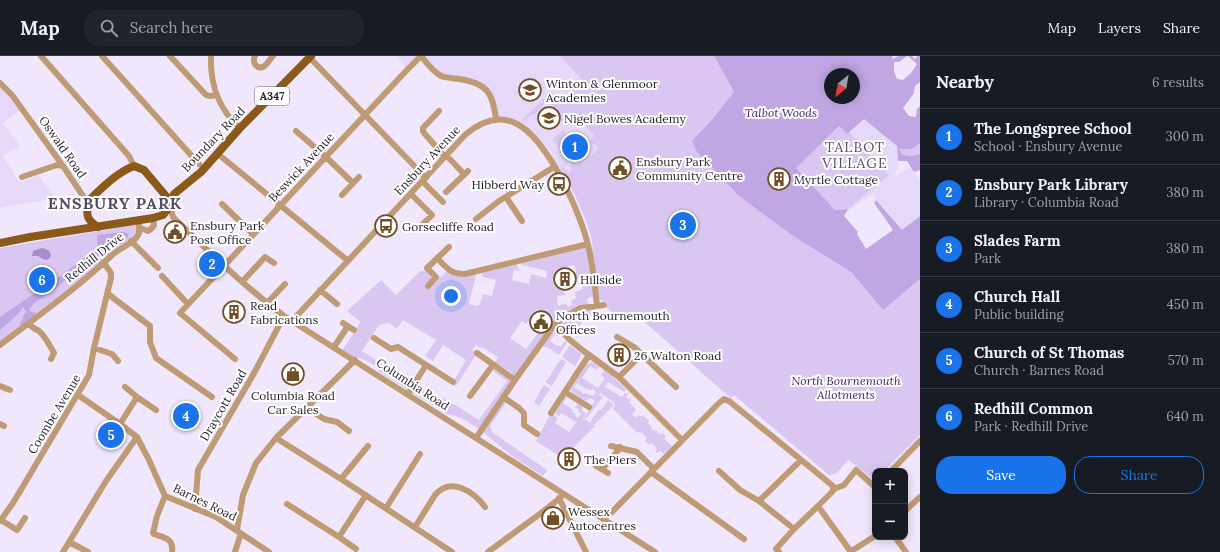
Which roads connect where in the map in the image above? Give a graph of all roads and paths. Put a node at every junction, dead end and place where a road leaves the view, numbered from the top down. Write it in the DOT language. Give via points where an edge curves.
graph roads {
  1 [pos="41,56"];
  2 [pos="102,56"];
  3 [pos="170,56"];
  4 [pos="211,56"];
  5 [pos="255,56"];
  6 [pos="273,56"];
  7 [pos="421,56"];
  8 [pos="311,61"];
  9 [pos="0,82"];
  10 [pos="217,95"];
  11 [pos="439,111"];
  12 [pos="365,115"];
  13 [pos="496,119"];
  14 [pos="240,128"];
  15 [pos="296,131"];
  16 [pos="218,154"];
  17 [pos="326,156"];
  18 [pos="445,156"];
  19 [pos="199,164"];
  20 [pos="63,166"];
  21 [pos="130,167"];
  22 [pos="554,167"];
  23 [pos="22,177"];
  24 [pos="358,177"];
  25 [pos="424,180"];
  26 [pos="353,183"];
  27 [pos="156,186"];
  28 [pos="183,186"];
  29 [pos="446,192"];
  30 [pos="411,194"];
  31 [pos="342,195"];
  32 [pos="506,197"];
  33 [pos="87,202"];
  34 [pos="443,202"];
  35 [pos="170,204"];
  36 [pos="222,204"];
  37 [pos="280,205"];
  38 [pos="163,215"];
  39 [pos="87,216"];
  40 [pos="173,217"];
  41 [pos="153,218"];
  42 [pos="476,219"];
  43 [pos="522,221"];
  44 [pos="139,224"];
  45 [pos="98,227"];
  46 [pos="418,229"];
  47 [pos="77,230"];
  48 [pos="253,234"];
  49 [pos="131,241"];
  50 [pos="0,243"];
  51 [pos="588,244"];
  52 [pos="449,247"];
  53 [pos="437,258"];
  54 [pos="347,260"];
  55 [pos="104,263"];
  56 [pos="274,264"];
  57 [pos="224,266"];
  58 [pos="158,268"];
  59 [pos="162,276"];
  60 [pos="242,282"];
  61 [pos="285,284"];
  62 [pos="428,286"];
  63 [pos="320,290"];
  64 [pos="108,294"];
  65 [pos="267,303"];
  66 [pos="188,304"];
  67 [pos="337,304"];
  68 [pos="604,305"];
  69 [pos="597,306"];
  70 [pos="284,316"];
  71 [pos="292,321"];
  72 [pos="28,324"];
  73 [pos="555,324"];
  74 [pos="354,330"];
  75 [pos="617,337"];
  76 [pos="374,338"];
  77 [pos="0,345"];
  78 [pos="334,347"];
  79 [pos="94,348"];
  80 [pos="477,353"];
  81 [pos="642,354"];
  82 [pos="589,355"];
  83 [pos="51,359"];
  84 [pos="235,360"];
  85 [pos="355,360"];
  86 [pos="118,361"];
  87 [pos="426,365"];
  88 [pos="493,365"];
  89 [pos="619,377"];
  90 [pos="515,380"];
  91 [pos="453,382"];
  92 [pos="674,383"];
  93 [pos="0,386"];
  94 [pos="125,387"];
  95 [pos="10,390"];
  96 [pos="565,392"];
  97 [pos="408,394"];
  98 [pos="78,395"];
  99 [pos="470,396"];
  100 [pos="137,397"];
  101 [pos="212,397"];
  102 [pos="503,397"];
  103 [pos="589,407"];
  104 [pos="307,408"];
  105 [pos="156,410"];
  106 [pos="551,414"];
  107 [pos="120,424"];
  108 [pos="349,431"];
  109 [pos="538,434"];
  110 [pos="137,437"];
  111 [pos="276,438"];
  112 [pos="476,438"];
  113 [pos="682,440"];
  114 [pos="919,445"];
  115 [pos="368,446"];
  116 [pos="611,446"];
  117 [pos="620,447"];
  118 [pos="420,454"];
  119 [pos="801,460"];
  120 [pos="894,468"];
  121 [pos="602,469"];
  122 [pos="653,470"];
  123 [pos="719,471"];
  124 [pos="341,479"];
  125 [pos="872,485"];
  126 [pos="833,487"];
  127 [pos="165,496"];
  128 [pos="366,496"];
  129 [pos="561,496"];
  130 [pos="920,497"];
  131 [pos="759,501"];
  132 [pos="287,504"];
  133 [pos="818,506"];
  134 [pos="485,507"];
  135 [pos="386,508"];
  136 [pos="908,508"];
  137 [pos="195,509"];
  138 [pos="25,518"];
  139 [pos="604,520"];
  140 [pos="0,521"];
  141 [pos="415,527"];
  142 [pos="794,529"];
  143 [pos="239,531"];
  144 [pos="339,538"];
  145 [pos="872,538"];
  146 [pos="744,539"];
  147 [pos="897,540"];
  148 [pos="69,542"];
  149 [pos="356,549"];
  150 [pos="449,551"];
  151 [pos="63,552"];
  152 [pos="88,552"];
  153 [pos="172,552"];
  154 [pos="235,552"];
  155 [pos="270,552"];
  156 [pos="488,552"];
  157 [pos="586,552"];
  158 [pos="655,552"];
  159 [pos="779,552"];
  160 [pos="851,552"];
  161 [pos="906,552"];
  1 -- 21 [label="street" via="129,156"];
  2 -- 19 [label="street"];
  3 -- 10 [label="street" via="206,95"];
  4 -- 10 [label="street"];
  5 -- 6 [label="street" via="254,63 261,67"];
  7 -- 12 [label="street, Beswick Avenue"];
  7 -- 13 [label="street" via="442,76 470,80 490,93"];
  8 -- 12 [label="street"];
  8 -- 14 [label="main road, Boundary Road / A347"];
  9 -- 20 [label="street, Oswald Road"];
  10 -- 14 [label="street" via="227,115"];
  11 -- 18 [label="street" via="423,131"];
  12 -- 17 [label="street, Beswick Avenue"];
  12 -- 25 [label="street"];
  13 -- 18 [label="street, Ensbury Avenue" via="481,123 470,130"];
  13 -- 22 [label="street" via="512,122 526,129 540,144"];
  14 -- 16 [label="main road, Boundary Road / A347"];
  15 -- 17 [label="street"];
  16 -- 28 [label="main road, Boundary Road / A347"];
  16 -- 37 [label="street"];
  17 -- 26 [label="street"];
  17 -- 37 [label="street, Beswick Avenue"];
  18 -- 25 [label="street, Ensbury Avenue"];
  18 -- 29 [label="street" via="466,172"];
  20 -- 23 [label="street" via="57,165"];
  20 -- 33 [label="street, Oswald Road"];
  21 -- 27 [label="main road" via="144,170"];
  21 -- 33 [label="main road"];
  22 -- 32 [label="street"];
  22 -- 51 [label="street" via="578,215"];
  24 -- 26 [label="street"];
  25 -- 30 [label="street, Ensbury Avenue"];
  25 -- 34 [label="street"];
  26 -- 31 [label="street"];
  27 -- 28 [label="main road, Boundary Road / A347" via="168,190"];
  27 -- 35 [label="main road"];
  28 -- 35 [label="main road, Boundary Road / A347" via="174,194"];
  30 -- 46 [label="street" via="432,215"];
  30 -- 54 [label="street, Ensbury Avenue"];
  32 -- 42 [label="street"];
  32 -- 43 [label="street"];
  33 -- 39 [label="main road"];
  35 -- 38 [label="main road, A347"];
  35 -- 40 [label="street"];
  36 -- 48 [label="street"];
  37 -- 48 [label="street, Beswick Avenue"];
  37 -- 54 [label="street"];
  38 -- 40 [label="street"];
  38 -- 41 [label="main road"];
  39 -- 45 [label="main road"];
  39 -- 47 [label="main road" via="84,224"];
  40 -- 57 [label="street, Columbia Road"];
  41 -- 44 [label="main road"];
  41 -- 44 [label="street" via="154,225 150,230"];
  44 -- 45 [label="main road"];
  44 -- 49 [label="street, Redhill Drive" via="138,236"];
  45 -- 47 [label="main road"];
  47 -- 50 [label="main road"];
  48 -- 57 [label="street, Beswick Avenue"];
  49 -- 55 [label="street, Redhill Drive"];
  49 -- 58 [label="street"];
  51 -- 53 [label="street" via="465,274 451,272"];
  51 -- 69 [label="street"];
  52 -- 53 [label="street"];
  53 -- 62 [label="street" via="425,269 436,277"];
  54 -- 63 [label="street, Ensbury Avenue"];
  55 -- 64 [label="street, Coombe Avenue" via="111,273"];
  55 -- 72 [label="street, Redhill Drive"];
  56 -- 60 [label="street" via="265,257"];
  57 -- 60 [label="street, Columbia Road"];
  57 -- 66 [label="street, Beswick Avenue"];
  59 -- 66 [label="street"];
  60 -- 65 [label="street, Columbia Road"];
  61 -- 65 [label="street"];
  63 -- 67 [label="street"];
  63 -- 71 [label="street, Ensbury Avenue"];
  64 -- 79 [label="street, Coombe Avenue"];
  64 -- 101 [label="street" via="150,326 150,342 156,358"];
  65 -- 70 [label="street, Columbia Road"];
  66 -- 84 [label="street" via="180,313"];
  68 -- 69 [label="street"];
  69 -- 73 [label="street" via="581,308"];
  70 -- 71 [label="street, Columbia Road"];
  70 -- 137 [label="street, Draycott Road" via="198,470"];
  71 -- 78 [label="street, Columbia Road"];
  72 -- 77 [label="street, Redhill Drive"];
  72 -- 83 [label="street" via="39,332 50,346 54,353"];
  73 -- 82 [label="street"];
  73 -- 90 [label="street"];
  74 -- 78 [label="street" via="346,325"];
  75 -- 81 [label="street"];
  76 -- 87 [label="street" via="391,349 398,347"];
  78 -- 85 [label="street, Columbia Road"];
  79 -- 86 [label="street" via="112,354"];
  79 -- 98 [label="street, Coombe Avenue" via="89,375"];
  80 -- 88 [label="street"];
  81 -- 89 [label="street"];
  81 -- 92 [label="street"];
  82 -- 89 [label="street"];
  82 -- 96 [label="street"];
  85 -- 97 [label="street, Columbia Road"];
  85 -- 104 [label="street"];
  87 -- 91 [label="street"];
  87 -- 97 [label="street"];
  88 -- 90 [label="street"];
  88 -- 99 [label="street"];
  89 -- 113 [label="street"];
  90 -- 102 [label="street"];
  93 -- 95 [label="street"];
  94 -- 100 [label="street"];
  96 -- 103 [label="street"];
  96 -- 106 [label="street"];
  97 -- 112 [label="street, Columbia Road"];
  98 -- 107 [label="street, Barnes Road"];
  98 -- 140 [label="street, Coombe Avenue"];
  100 -- 105 [label="street"];
  100 -- 107 [label="street"];
  102 -- 109 [label="street" via="523,412 522,426"];
  102 -- 112 [label="street"];
  104 -- 108 [label="street" via="324,419 339,420"];
  104 -- 111 [label="street"];
  107 -- 110 [label="street, Barnes Road"];
  110 -- 127 [label="street, Barnes Road"];
  110 -- 148 [label="street" via="106,481"];
  111 -- 124 [label="street"];
  111 -- 143 [label="street" via="256,463 243,495"];
  112 -- 129 [label="street, Columbia Road"];
  113 -- 119 [label="street" via="724,399 729,400"];
  113 -- 122 [label="street"];
  114 -- 120 [label="street"];
  115 -- 124 [label="street"];
  116 -- 117 [label="street"];
  117 -- 121 [label="street"];
  117 -- 122 [label="street" via="637,452"];
  118 -- 135 [label="street"];
  119 -- 126 [label="street"];
  119 -- 131 [label="street"];
  122 -- 139 [label="street"];
  122 -- 146 [label="street"];
  123 -- 131 [label="street" via="740,490"];
  124 -- 128 [label="street"];
  125 -- 126 [label="street" via="856,470 844,485"];
  126 -- 133 [label="street" via="831,494"];
  127 -- 137 [label="street, Barnes Road"];
  127 -- 153 [label="street" via="153,533 171,542"];
  128 -- 135 [label="street"];
  128 -- 144 [label="street"];
  129 -- 139 [label="street, Columbia Road"];
  129 -- 156 [label="street"];
  129 -- 157 [label="street"];
  130 -- 136 [label="street"];
  131 -- 142 [label="street"];
  132 -- 144 [label="street"];
  133 -- 142 [label="street"];
  133 -- 160 [label="street"];
  134 -- 141 [label="street" via="474,495 461,487 444,488 435,495"];
  135 -- 141 [label="street"];
  137 -- 143 [label="street, Barnes Road" via="216,517"];
  138 -- 140 [label="street" via="17,530"];
  139 -- 158 [label="street, Columbia Road"];
  141 -- 150 [label="street"];
  142 -- 159 [label="street" via="776,549"];
  143 -- 154 [label="street"];
  143 -- 155 [label="street, Barnes Road"];
  144 -- 149 [label="street"];
  145 -- 160 [label="street"];
  147 -- 161 [label="street"];
  148 -- 151 [label="street"];
  148 -- 152 [label="street"];
}
